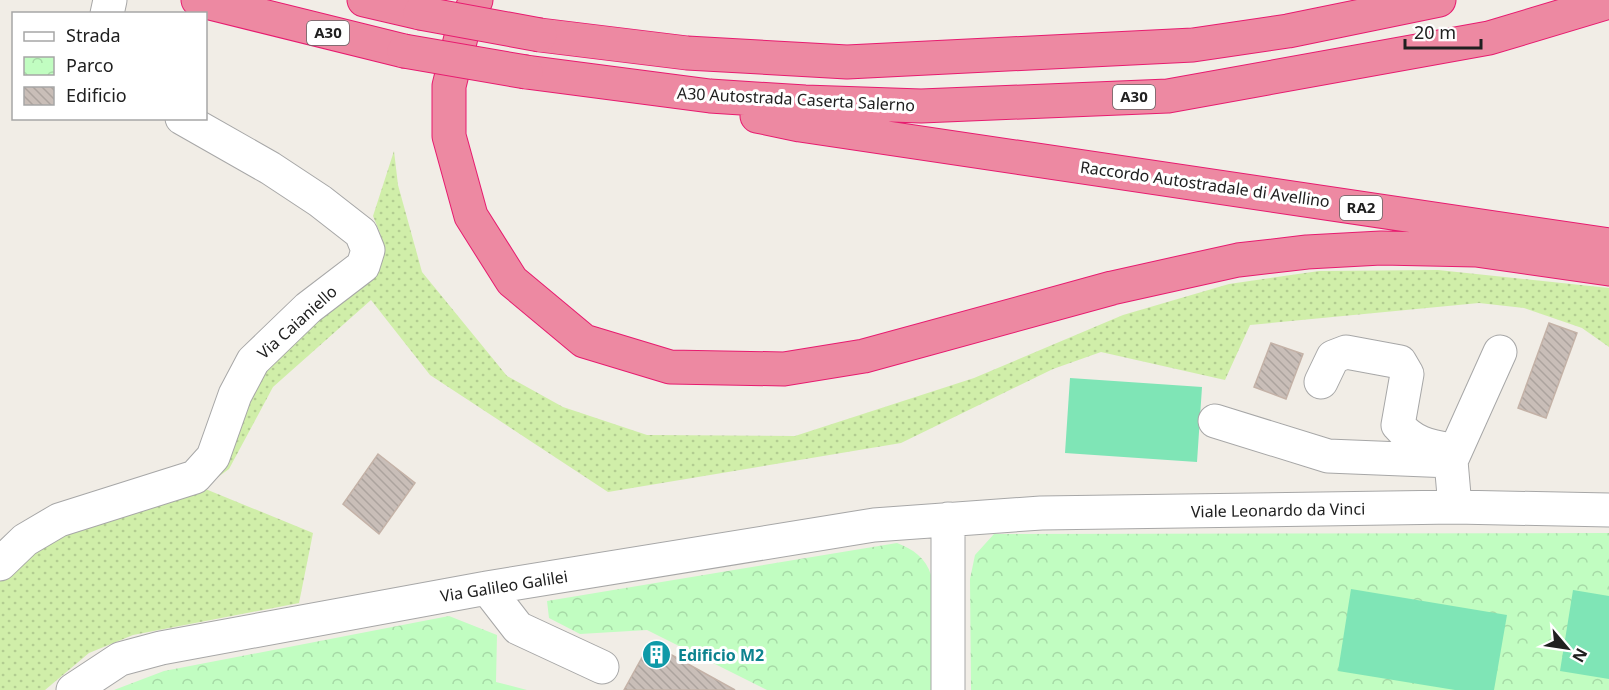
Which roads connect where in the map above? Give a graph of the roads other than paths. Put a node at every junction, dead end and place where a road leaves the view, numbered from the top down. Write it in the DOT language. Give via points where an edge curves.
graph roads {
  1 [pos="198,0"];
  2 [pos="364,0"];
  3 [pos="476,0"];
  4 [pos="1439,0"];
  5 [pos="1609,2"];
  6 [pos="650,89"];
  7 [pos="186,120"];
  8 [pos="1609,245"];
  9 [pos="1609,269"];
  10 [pos="1500,352"];
  11 [pos="1321,382"];
  12 [pos="1215,421"];
  13 [pos="1453,456"];
  14 [pos="1455,507"];
  15 [pos="1609,510"];
  16 [pos="948,519"];
  17 [pos="0,564"];
  18 [pos="487,588"];
  19 [pos="602,667"];
  20 [pos="73,690"];
  21 [pos="948,690"];
  1 -- 6 [label="highway, A30 Autostrada Caserta Salerno / A30, bridge" via="404,51"];
  2 -- 4 [label="highway, bridge" via="540,35 687,53 847,62 1193,45 1288,31"];
  3 -- 9 [label="highway" via="463,29 449,86 449,136 471,216 512,281 584,340 670,367 784,369 864,356 1112,288 1238,260 1307,252 1381,248 1476,250"];
  5 -- 6 [label="highway, A30 Autostrada Caserta Salerno / A30" via="1489,38 1168,96 921,106 805,102"];
  6 -- 8 [label="highway, Raccordo Autostradale di Avellino / RA2" via="800,125"];
  7 -- 17 [label="street, Via Caianiello" via="270,168 361,232 368,250 363,266 308,308 254,361 235,395 213,457 195,477 59,520 25,540"];
  10 -- 13 [label="street"];
  11 -- 13 [label="street" via="1333,357 1346,352 1400,362 1407,374 1398,425 1423,445"];
  12 -- 13 [label="street" via="1328,456"];
  13 -- 14 [label="street"];
  14 -- 15 [label="street, Viale Leonardo da Vinci"];
  14 -- 16 [label="street, Viale Leonardo da Vinci" via="1041,513"];
  16 -- 18 [label="street, Via Galileo Galilei" via="874,525"];
  16 -- 21 [label="street"];
  18 -- 19 [label="street" via="518,628"];
  18 -- 20 [label="street, Via Galileo Galilei" via="161,648 120,659"];
}
